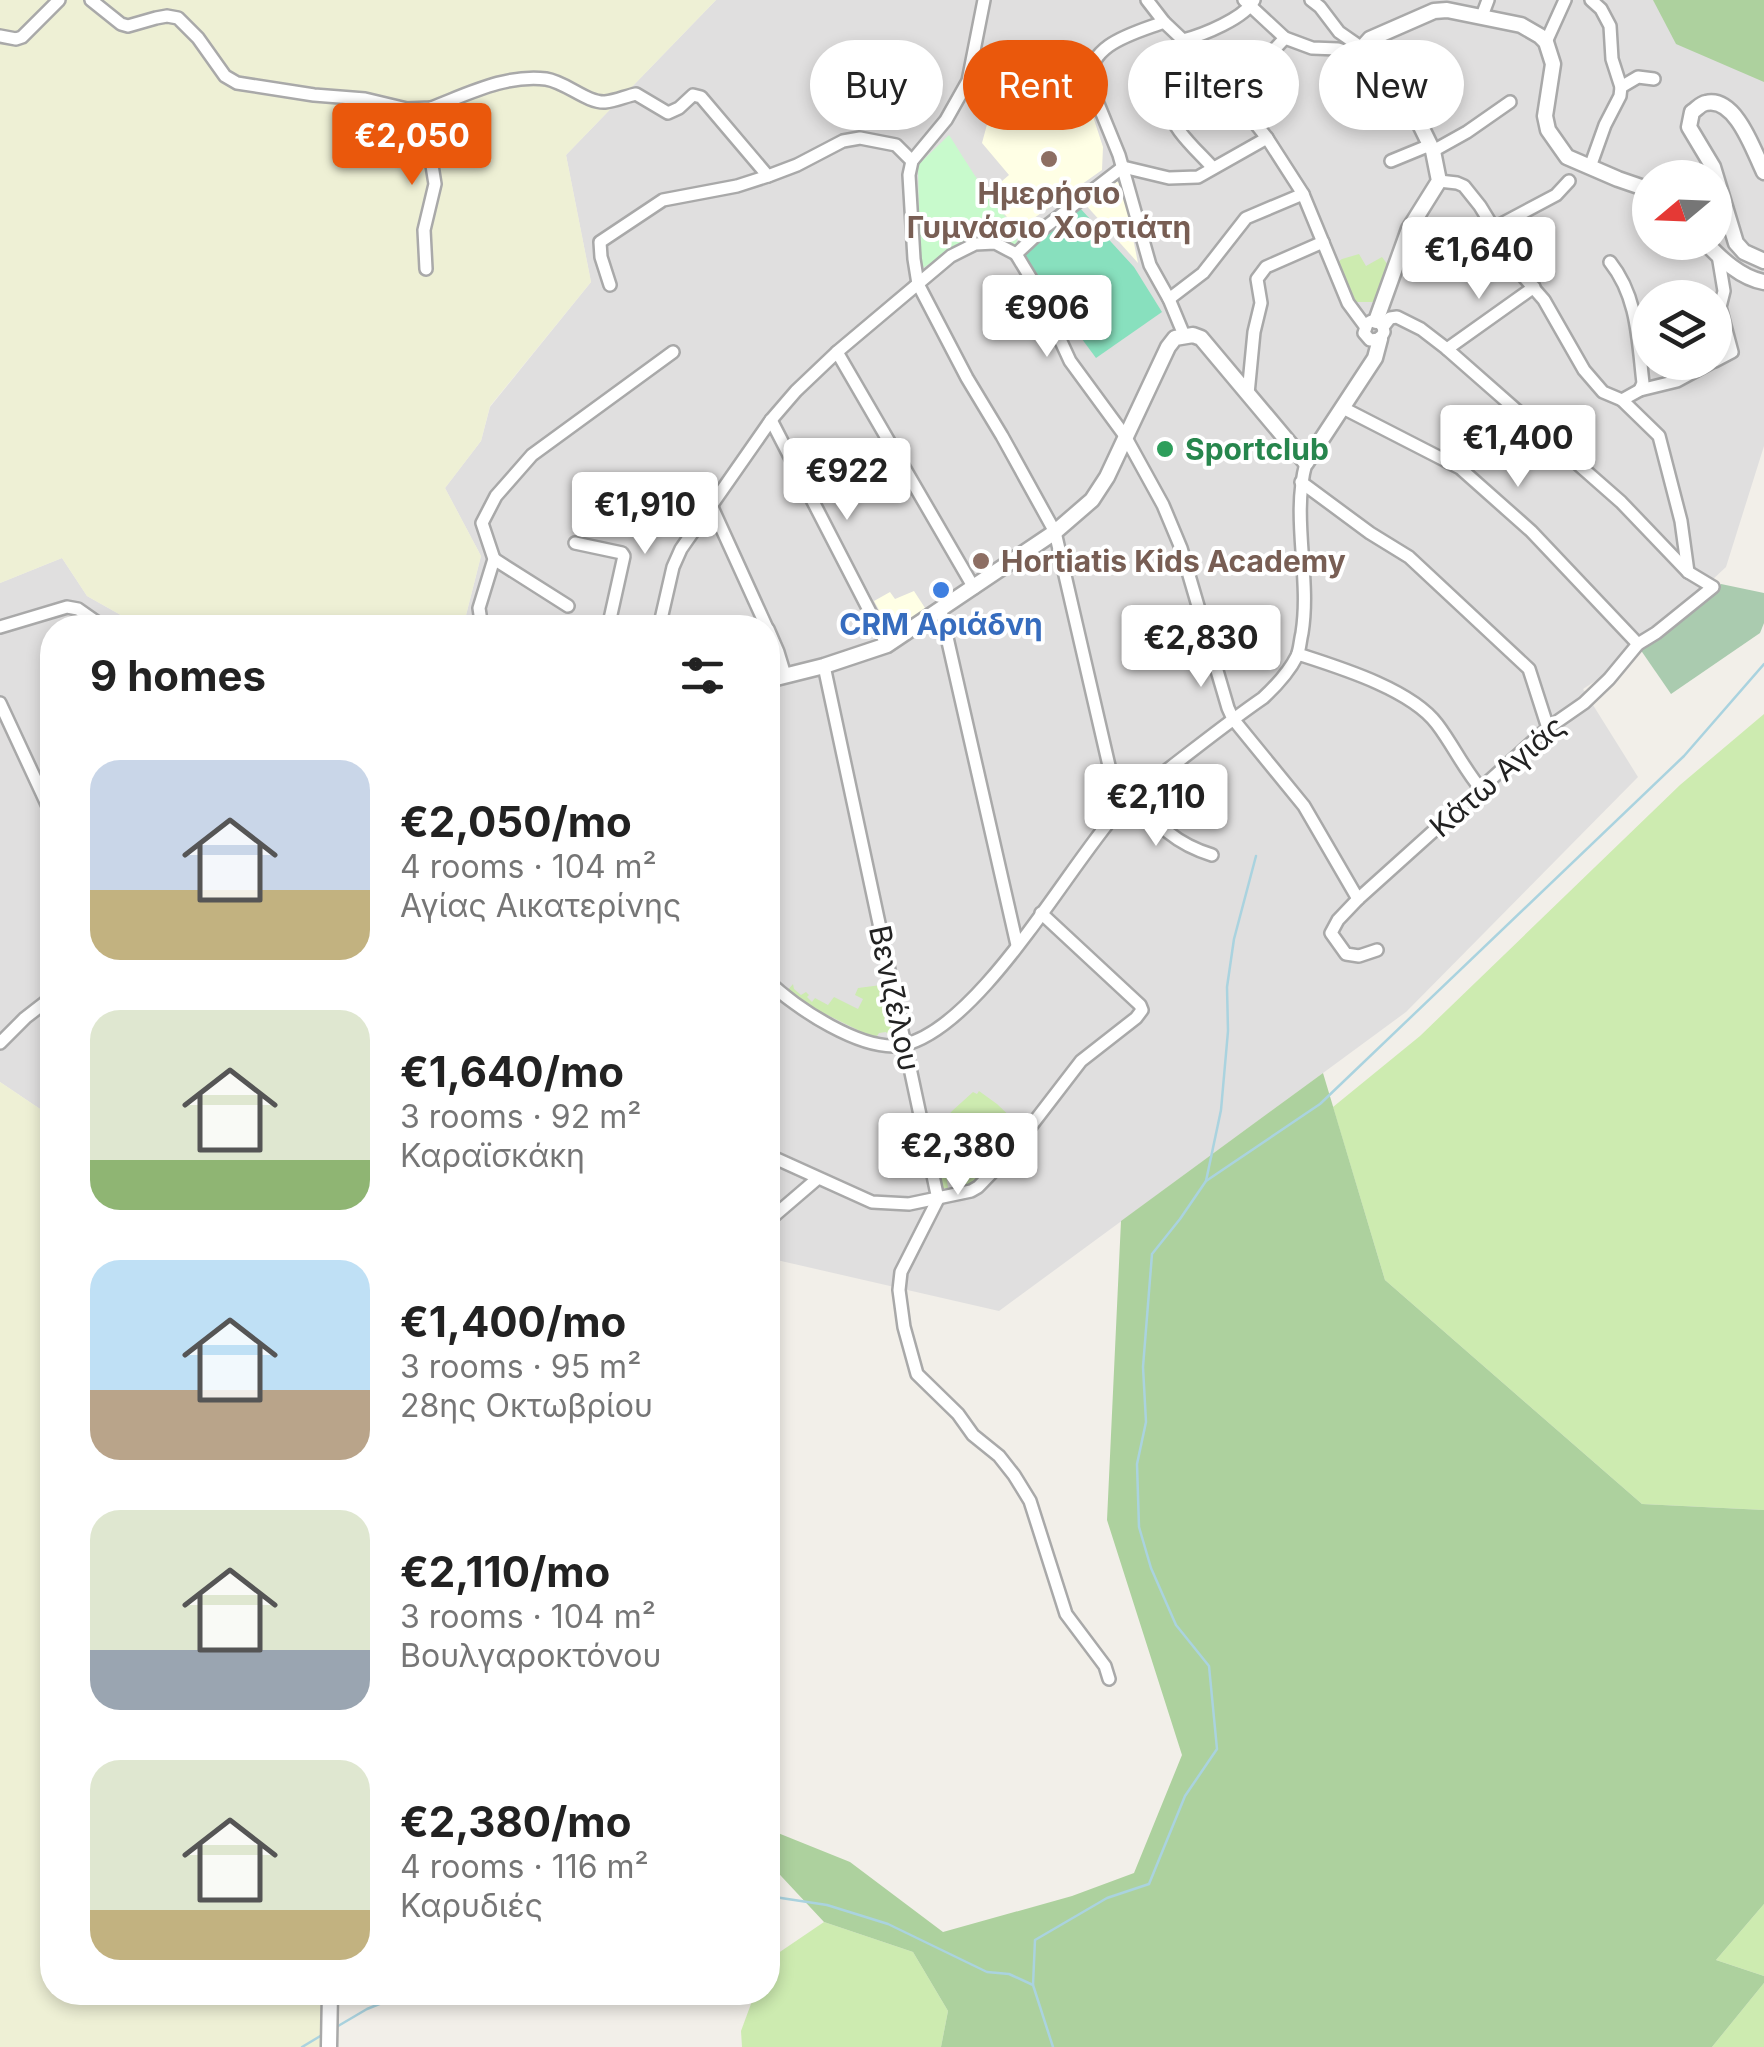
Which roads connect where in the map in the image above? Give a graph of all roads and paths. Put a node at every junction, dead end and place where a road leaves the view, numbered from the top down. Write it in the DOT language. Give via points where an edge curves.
graph roads {
  1 [pos="59,0"];
  2 [pos="91,0"];
  3 [pos="984,0"];
  4 [pos="1148,0"];
  5 [pos="1311,0"];
  6 [pos="1488,0"];
  7 [pos="1565,0"];
  8 [pos="1591,0"];
  9 [pos="1249,2"];
  10 [pos="1482,16"];
  11 [pos="1164,22"];
  12 [pos="0,36"];
  13 [pos="1285,38"];
  14 [pos="1184,40"];
  15 [pos="1349,40"];
  16 [pos="1369,40"];
  17 [pos="1546,42"];
  18 [pos="1108,47"];
  19 [pos="1319,48"];
  20 [pos="1654,78"];
  21 [pos="1621,88"];
  22 [pos="1510,102"];
  23 [pos="431,108"];
  24 [pos="1108,130"];
  25 [pos="1180,130"];
  26 [pos="1261,130"];
  27 [pos="1423,130"];
  28 [pos="1267,138"];
  29 [pos="1432,148"];
  30 [pos="912,161"];
  31 [pos="1392,161"];
  32 [pos="1590,166"];
  33 [pos="1122,167"];
  34 [pos="1213,168"];
  35 [pos="1764,172"];
  36 [pos="768,176"];
  37 [pos="1569,181"];
  38 [pos="1439,182"];
  39 [pos="1632,184"];
  40 [pos="1303,194"];
  41 [pos="1492,229"];
  42 [pos="1323,242"];
  43 [pos="1016,254"];
  44 [pos="1725,260"];
  45 [pos="1764,261"];
  46 [pos="1610,262"];
  47 [pos="426,270"];
  48 [pos="1764,282"];
  49 [pos="918,284"];
  50 [pos="610,285"];
  51 [pos="1534,288"];
  52 [pos="1169,300"];
  53 [pos="1376,328"];
  54 [pos="1184,335"];
  55 [pos="1447,350"];
  56 [pos="674,352"];
  57 [pos="837,352"];
  58 [pos="1679,380"];
  59 [pos="1640,390"];
  60 [pos="1248,394"];
  61 [pos="1622,400"];
  62 [pos="1343,408"];
  63 [pos="771,420"];
  64 [pos="1125,436"];
  65 [pos="1306,462"];
  66 [pos="1301,482"];
  67 [pos="710,506"];
  68 [pos="1055,532"];
  69 [pos="575,542"];
  70 [pos="494,559"];
  71 [pos="1688,572"];
  72 [pos="974,588"];
  73 [pos="568,606"];
  74 [pos="941,611"];
  75 [pos="40,615"];
  76 [pos="40,615"];
  77 [pos="87,615"];
  78 [pos="479,615"];
  79 [pos="611,615"];
  80 [pos="662,615"];
  81 [pos="761,615"];
  82 [pos="0,627"];
  83 [pos="1638,644"];
  84 [pos="887,645"];
  85 [pos="1298,654"];
  86 [pos="780,662"];
  87 [pos="824,666"];
  88 [pos="785,675"];
  89 [pos="780,676"];
  90 [pos="0,703"];
  91 [pos="1233,719"];
  92 [pos="1548,728"];
  93 [pos="1480,789"];
  94 [pos="40,790"];
  95 [pos="1134,796"];
  96 [pos="1119,809"];
  97 [pos="1212,855"];
  98 [pos="1358,899"];
  99 [pos="1041,913"];
  100 [pos="1017,945"];
  101 [pos="1377,950"];
  102 [pos="780,991"];
  103 [pos="40,1006"];
  104 [pos="0,1043"];
  105 [pos="905,1044"];
  106 [pos="780,1161"];
  107 [pos="817,1178"];
  108 [pos="938,1199"];
  109 [pos="780,1210"];
  110 [pos="1109,1678"];
  111 [pos="330,2005"];
  112 [pos="328,2047"];
  1 -- 12 [label="street" via="28,32 16,39"];
  2 -- 23 [label="street" via="128,26 178,18 236,83"];
  3 -- 30 [label="street" via="968,81"];
  4 -- 11 [label="street"];
  5 -- 15 [label="street"];
  6 -- 10 [label="street"];
  7 -- 17 [label="street"];
  8 -- 21 [label="street" via="1610,26"];
  9 -- 13 [label="street"];
  9 -- 14 [label="street" via="1218,26"];
  10 -- 16 [label="street" via="1434,10"];
  10 -- 17 [label="street" via="1521,24"];
  11 -- 14 [label="street"];
  11 -- 18 [label="street"];
  13 -- 19 [label="street"];
  17 -- 32 [label="street" via="1553,64 1548,130 1568,157"];
  20 -- 21 [label="street" via="1638,77"];
  21 -- 32 [label="street"];
  22 -- 29 [label="street"];
  23 -- 36 [label="street" via="515,79 557,81 604,102 636,94 668,113 698,95"];
  23 -- 47 [label="street" via="435,184 424,230"];
  24 -- 33 [label="street"];
  25 -- 34 [label="street"];
  26 -- 28 [label="street"];
  27 -- 29 [label="street"];
  28 -- 34 [label="street"];
  28 -- 40 [label="street"];
  29 -- 31 [label="street"];
  29 -- 38 [label="street"];
  30 -- 36 [label="street" via="896,145 860,138"];
  30 -- 49 [label="street"];
  32 -- 39 [label="street"];
  33 -- 34 [label="street" via="1170,178 1198,177"];
  33 -- 43 [label="street"];
  33 -- 52 [label="street" via="1150,265"];
  35 -- 45 [label="street" via="1731,112 1705,103 1692,112 1689,127 1713,167 1736,243"];
  36 -- 50 [label="street" via="663,200 600,242"];
  37 -- 41 [label="street" via="1556,196"];
  38 -- 41 [label="street" via="1464,186"];
  38 -- 53 [label="street" via="1409,229"];
  40 -- 42 [label="street"];
  40 -- 52 [label="street" via="1246,218 1204,273"];
  41 -- 51 [label="street"];
  42 -- 53 [label="street" via="1348,303"];
  42 -- 60 [label="street" via="1266,267 1257,278 1261,303"];
  43 -- 49 [label="street" via="995,242 974,244"];
  43 -- 64 [label="street" via="1070,361"];
  44 -- 48 [label="street"];
  46 -- 59 [label="street" via="1634,310"];
  49 -- 57 [label="street"];
  49 -- 68 [label="street"];
  51 -- 55 [label="street"];
  51 -- 61 [label="street" via="1584,370 1603,392"];
  52 -- 54 [label="street"];
  53 -- 55 [label="street" via="1396,316"];
  53 -- 62 [label="street" via="1375,358"];
  54 -- 60 [label="street" via="1201,338"];
  54 -- 64 [label="street" via="1168,346"];
  55 -- 71 [label="street" via="1622,502"];
  56 -- 70 [label="street" via="532,455 496,496 482,523"];
  57 -- 63 [label="street"];
  57 -- 72 [label="street"];
  58 -- 59 [label="street"];
  59 -- 61 [label="street"];
  60 -- 65 [label="street"];
  61 -- 71 [label="street" via="1661,440"];
  62 -- 65 [label="street"];
  62 -- 83 [label="street" via="1460,468 1531,531"];
  63 -- 67 [label="street"];
  63 -- 84 [label="street"];
  64 -- 68 [label="street" via="1092,500"];
  64 -- 91 [label="street" via="1176,536"];
  65 -- 66 [label="street"];
  66 -- 85 [label="street" via="1305,584"];
  66 -- 92 [label="street" via="1409,557 1529,669"];
  67 -- 80 [label="street" via="680,550"];
  67 -- 81 [label="street"];
  68 -- 72 [label="street"];
  68 -- 96 [label="street"];
  69 -- 79 [label="street" via="624,556"];
  70 -- 73 [label="street"];
  70 -- 78 [label="street"];
  71 -- 83 [label="street, Κάτω Αγιάς" via="1713,587"];
  72 -- 74 [label="street"];
  74 -- 84 [label="street"];
  74 -- 100 [label="street"];
  75 -- 82 [label="street"];
  76 -- 77 [label="street" via="67,607"];
  83 -- 92 [label="street, Κάτω Αγιάς" via="1596,691"];
  84 -- 87 [label="street"];
  85 -- 91 [label="street" via="1278,684"];
  85 -- 93 [label="street" via="1363,676 1418,706"];
  86 -- 88 [label="street"];
  87 -- 88 [label="street"];
  87 -- 105 [label="street, Βενιζέλου"];
  88 -- 89 [label="street"];
  90 -- 94 [label="street"];
  91 -- 95 [label="street"];
  91 -- 98 [label="street" via="1304,806"];
  92 -- 93 [label="street, Κάτω Αγιάς"];
  93 -- 98 [label="street, Κάτω Αγιάς"];
  95 -- 96 [label="street"];
  95 -- 97 [label="street" via="1156,824"];
  96 -- 99 [label="street"];
  98 -- 101 [label="street, Κάτω Αγιάς" via="1331,933 1346,954"];
  99 -- 100 [label="street"];
  99 -- 108 [label="street" via="1141,1014 1081,1061 978,1187"];
  100 -- 105 [label="street" via="959,1012"];
  102 -- 105 [label="street" via="830,1026 880,1044"];
  103 -- 104 [label="street"];
  105 -- 108 [label="street, Βενιζέλου"];
  106 -- 107 [label="street"];
  107 -- 108 [label="street" via="872,1202"];
  107 -- 109 [label="street"];
  108 -- 110 [label="street" via="901,1272 904,1328 917,1374 1014,1474 1030,1502 1066,1614"];
  111 -- 112 [label="street"];
}
